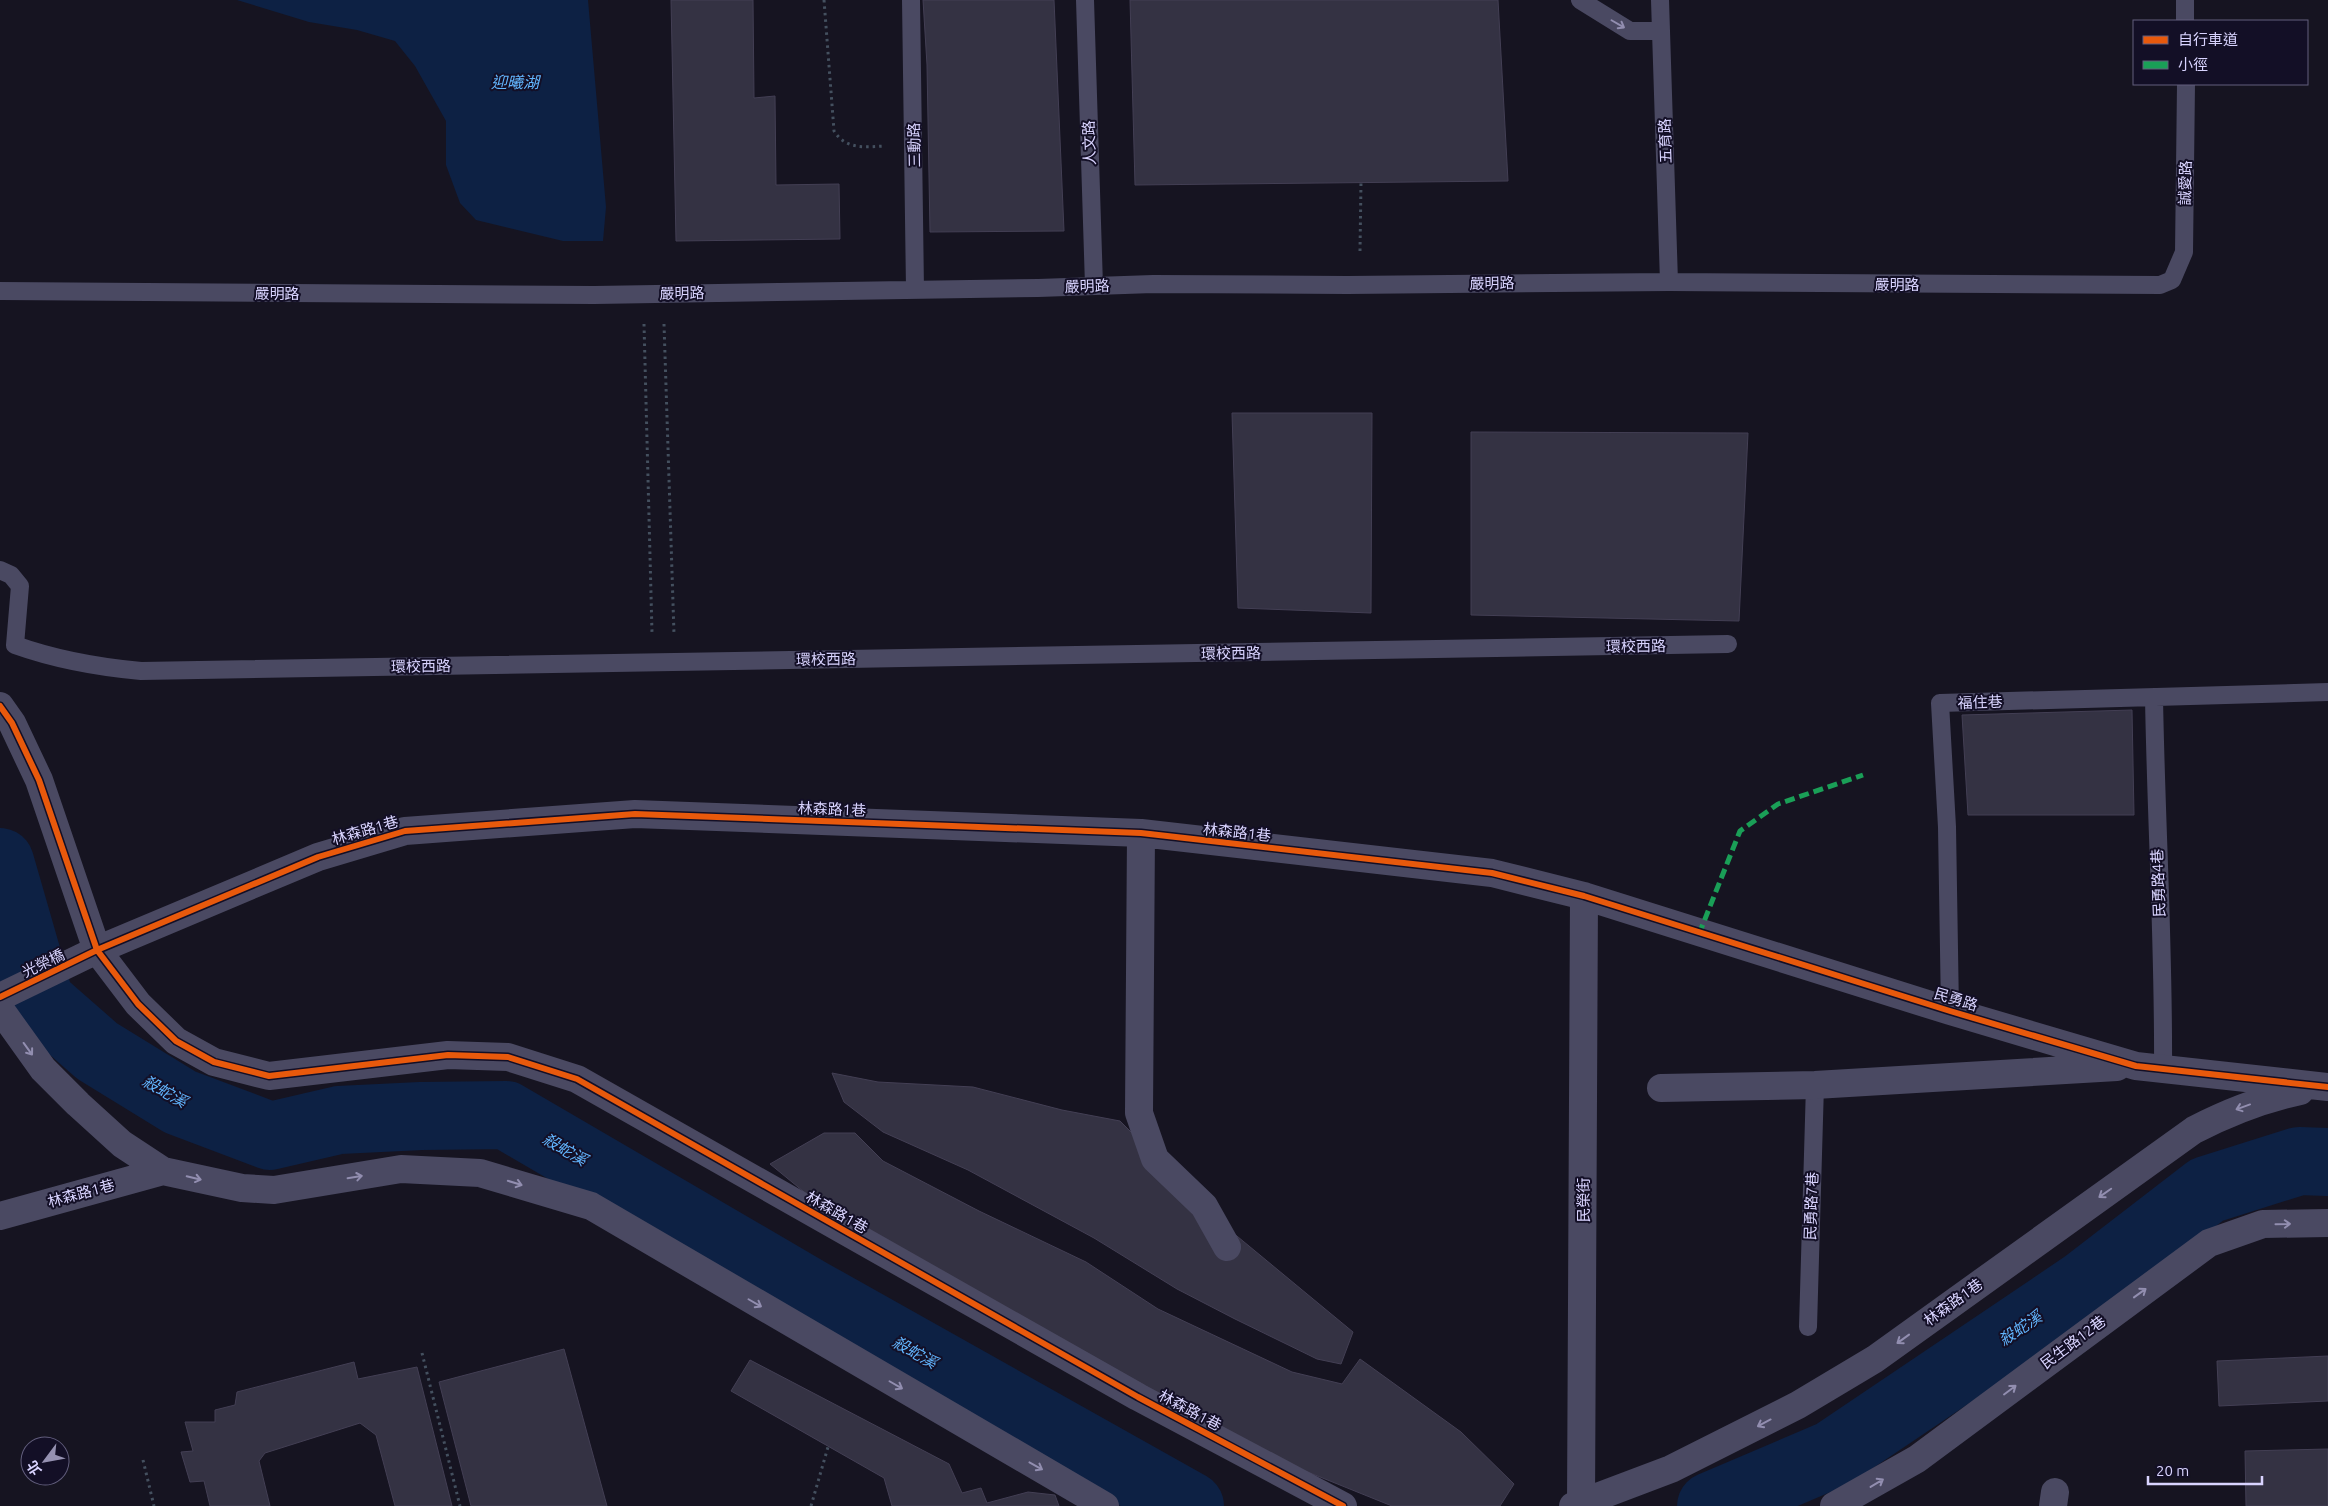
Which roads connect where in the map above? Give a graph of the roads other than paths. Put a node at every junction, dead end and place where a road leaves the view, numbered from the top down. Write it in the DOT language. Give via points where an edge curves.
graph roads {
  1 [pos="911,0"];
  2 [pos="1085,0"];
  3 [pos="1580,0"];
  4 [pos="1660,0"];
  5 [pos="2185,0"];
  6 [pos="2185,20"];
  7 [pos="1661,31"];
  8 [pos="2186,85"];
  9 [pos="2172,280"];
  10 [pos="1669,282"];
  11 [pos="1094,286"];
  12 [pos="915,290"];
  13 [pos="0,291"];
  14 [pos="0,570"];
  15 [pos="1728,644"];
  16 [pos="2328,692"];
  17 [pos="2154,697"];
  18 [pos="0,706"];
  19 [pos="1141,833"];
  20 [pos="1584,896"];
  21 [pos="97,950"];
  22 [pos="0,997"];
  23 [pos="0,1009"];
  24 [pos="1950,1011"];
  25 [pos="2136,1066"];
  26 [pos="2163,1070"];
  27 [pos="1815,1085"];
  28 [pos="2326,1087"];
  29 [pos="1661,1088"];
  30 [pos="163,1171"];
  31 [pos="0,1216"];
  32 [pos="2328,1223"];
  33 [pos="1227,1247"];
  34 [pos="1808,1327"];
  35 [pos="1095,1499"];
  36 [pos="1579,1505"];
  37 [pos="1343,1506"];
  38 [pos="1834,1506"];
  1 -- 12 [label="lane, 三動路"];
  2 -- 11 [label="lane, 人文路"];
  3 -- 7 [label="lane, one-way" via="1630,30"];
  4 -- 7 [label="lane, 五育路"];
  5 -- 6 [label="lane"];
  7 -- 10 [label="lane, 五育路"];
  8 -- 9 [label="lane, 誠愛路" via="2184,252"];
  9 -- 10 [label="lane, 嚴明路" via="2147,286"];
  10 -- 11 [label="lane, 嚴明路"];
  11 -- 12 [label="lane, 嚴明路"];
  12 -- 13 [label="lane, 嚴明路" via="594,295"];
  14 -- 15 [label="lane, 環校西路" via="11,575 20,586 15,646 89,666 141,671"];
  16 -- 17 [label="lane, 福住巷"];
  17 -- 24 [label="lane, 福住巷" via="1940,703 1947,828"];
  17 -- 26 [label="lane, 民勇路4巷"];
  18 -- 21 [label="street, 林森路1巷" via="12,723 39,780"];
  19 -- 20 [label="street, 林森路1巷" via="1492,873"];
  19 -- 21 [label="street, 林森路1巷" via="635,814 405,831 318,857"];
  19 -- 33 [label="street" via="1139,1113 1155,1159 1204,1206"];
  20 -- 24 [label="street, 民勇路"];
  20 -- 36 [label="street, 民榮街"];
  21 -- 22 [label="street, 光榮橋"];
  21 -- 37 [label="street, 林森路1巷" via="138,1004 176,1041 214,1062 269,1076 456,1055 508,1057 577,1078 1138,1397"];
  23 -- 30 [label="street, 林森路1巷, one-way" via="43,1069 78,1104 122,1144"];
  24 -- 25 [label="street, 民勇路"];
  25 -- 26 [label="street, 民勇路"];
  25 -- 27 [label="street, 民勇路"];
  26 -- 28 [label="street, 民勇路"];
  27 -- 29 [label="street, 民勇路"];
  27 -- 34 [label="lane, 民勇路7巷"];
  28 -- 36 [label="street, 林森路1巷, one-way" via="2267,1098 2194,1130 1875,1359 1798,1405 1671,1470"];
  30 -- 31 [label="street, 林森路1巷"];
  30 -- 35 [label="street, 林森路1巷, one-way" via="242,1188 274,1190 401,1169 480,1173 591,1206"];
  38 -- 32 [label="street, 民生路12巷, one-way" via="1917,1459 2209,1243 2263,1224"];
}
